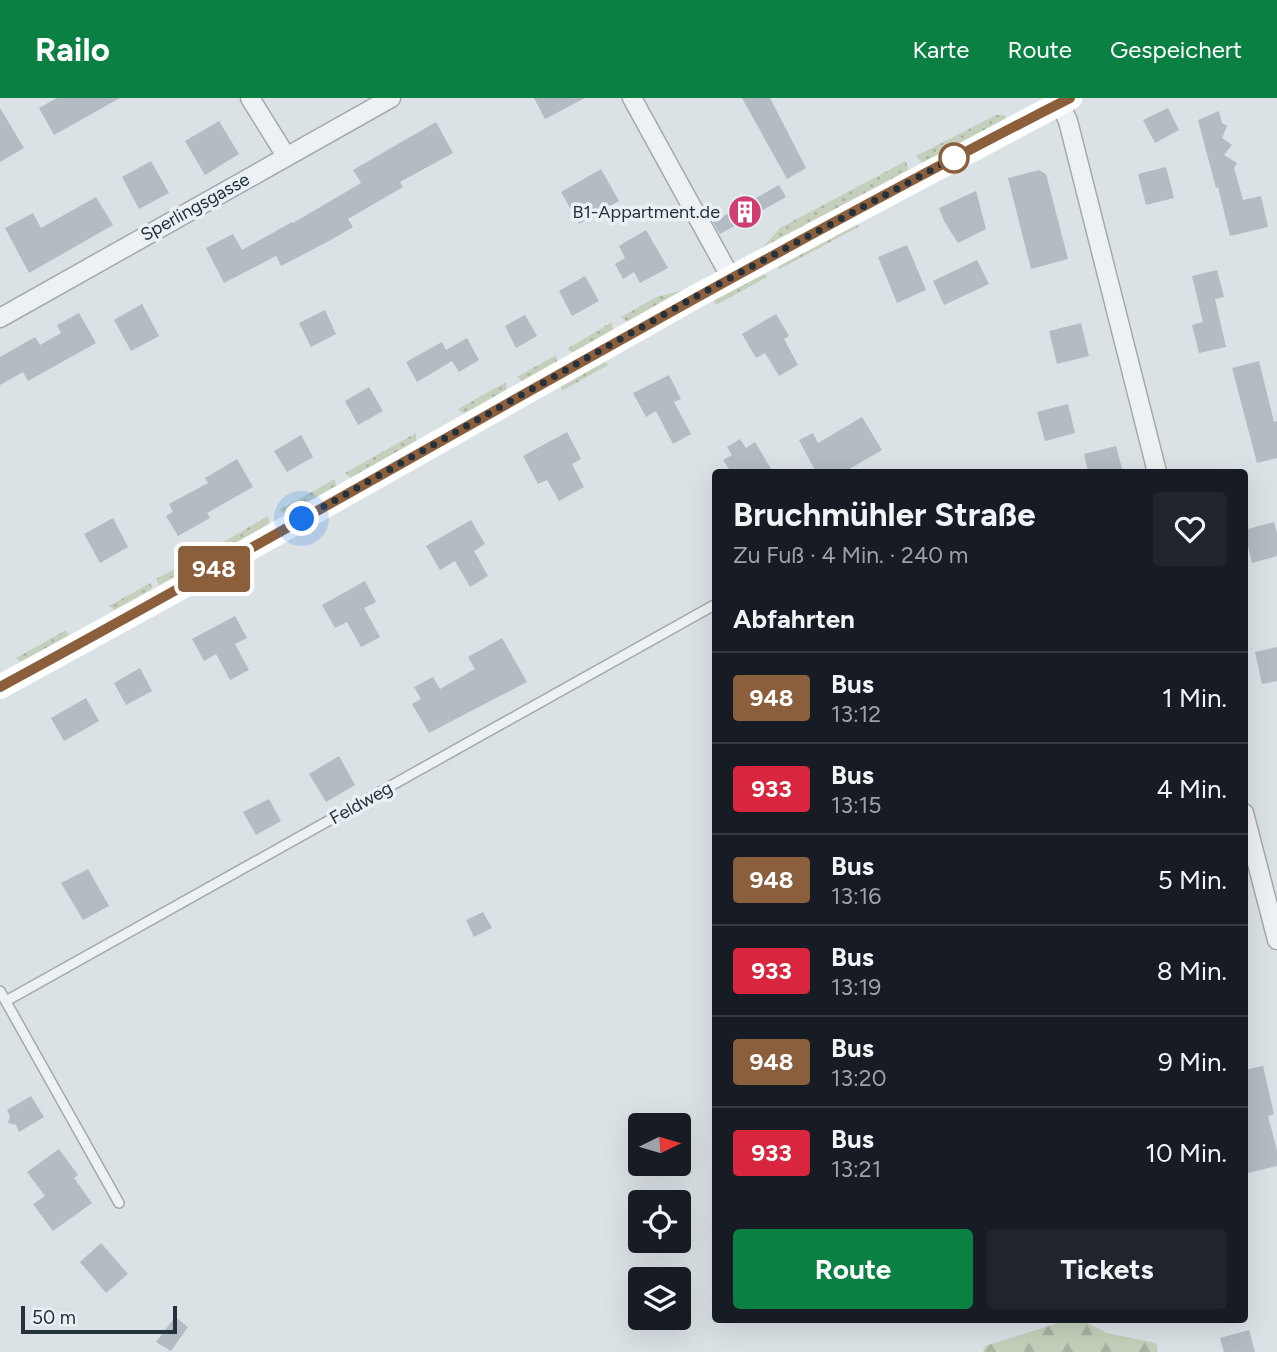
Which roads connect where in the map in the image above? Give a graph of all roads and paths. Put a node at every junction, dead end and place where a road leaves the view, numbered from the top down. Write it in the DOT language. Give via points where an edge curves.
graph roads {
  1 [pos="250,98"];
  2 [pos="391,98"];
  3 [pos="632,98"];
  4 [pos="1062,100"];
  5 [pos="286,156"];
  6 [pos="731,278"];
  7 [pos="0,318"];
  8 [pos="1156,469"];
  9 [pos="712,606"];
  10 [pos="0,687"];
  11 [pos="1248,828"];
  12 [pos="1277,940"];
  13 [pos="0,990"];
  14 [pos="6,1001"];
  15 [pos="119,1203"];
  1 -- 5 [label="street"];
  2 -- 5 [label="street, Sperlingsgasse"];
  3 -- 6 [label="street"];
  4 -- 6 [label="main road"];
  4 -- 8 [label="street"];
  5 -- 7 [label="street, Sperlingsgasse"];
  6 -- 10 [label="main road"];
  9 -- 14 [label="lane, Feldweg"];
  11 -- 12 [label="street"];
  13 -- 14 [label="lane"];
  14 -- 15 [label="lane"];
}
